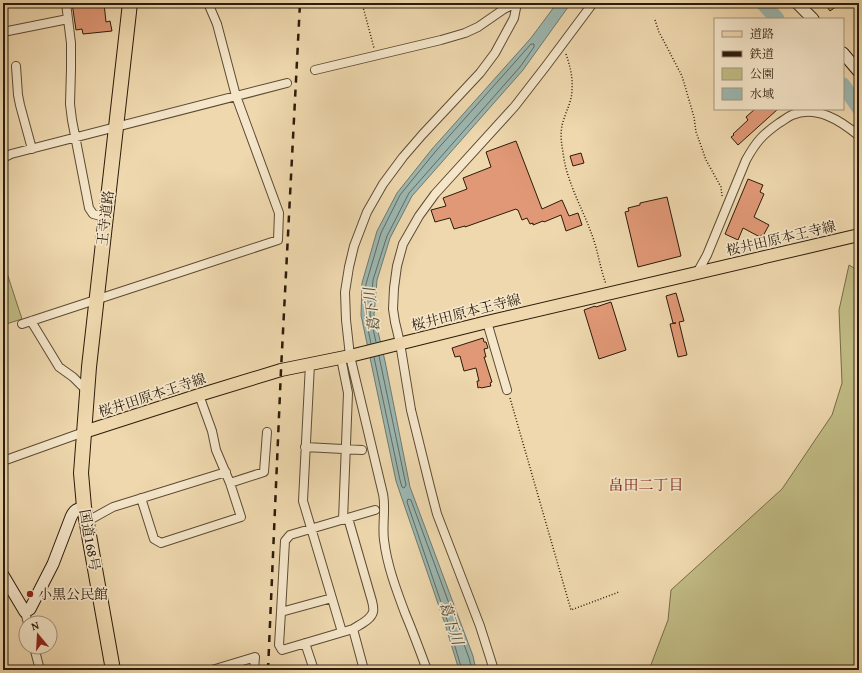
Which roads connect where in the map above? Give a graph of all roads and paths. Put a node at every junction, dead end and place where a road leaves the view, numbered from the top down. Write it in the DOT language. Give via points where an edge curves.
graph roads {
  1 [pos="66,3"];
  2 [pos="130,3"];
  3 [pos="208,3"];
  4 [pos="362,3"];
  5 [pos="518,3"];
  6 [pos="593,3"];
  7 [pos="797,3"];
  8 [pos="812,18"];
  9 [pos="68,19"];
  10 [pos="655,20"];
  11 [pos="3,32"];
  12 [pos="562,45"];
  13 [pos="844,54"];
  14 [pos="370,57"];
  15 [pos="16,66"];
  16 [pos="315,70"];
  17 [pos="859,72"];
  18 [pos="287,83"];
  19 [pos="236,96"];
  20 [pos="116,127"];
  21 [pos="859,136"];
  22 [pos="76,138"];
  23 [pos="32,149"];
  24 [pos="3,158"];
  25 [pos="723,216"];
  26 [pos="105,218"];
  27 [pos="859,234"];
  28 [pos="696,273"];
  29 [pos="610,294"];
  30 [pos="97,299"];
  31 [pos="31,321"];
  32 [pos="487,322"];
  33 [pos="22,324"];
  34 [pos="400,343"];
  35 [pos="345,357"];
  36 [pos="310,364"];
  37 [pos="508,390"];
  38 [pos="87,391"];
  39 [pos="199,395"];
  40 [pos="84,432"];
  41 [pos="267,432"];
  42 [pos="305,447"];
  43 [pos="346,449"];
  44 [pos="362,450"];
  45 [pos="3,461"];
  46 [pos="226,472"];
  47 [pos="230,483"];
  48 [pos="141,498"];
  49 [pos="84,507"];
  50 [pos="375,510"];
  51 [pos="345,519"];
  52 [pos="86,522"];
  53 [pos="311,529"];
  54 [pos="3,574"];
  55 [pos="619,592"];
  56 [pos="332,598"];
  57 [pos="25,612"];
  58 [pos="281,612"];
  59 [pos="26,615"];
  60 [pos="353,629"];
  61 [pos="342,632"];
  62 [pos="306,642"];
  63 [pos="36,655"];
  64 [pos="40,670"];
  65 [pos="113,670"];
  66 [pos="212,670"];
  67 [pos="254,670"];
  68 [pos="314,670"];
  69 [pos="362,670"];
  70 [pos="428,670"];
  71 [pos="494,670"];
  1 -- 9 [label="street"];
  2 -- 20 [label="highway, 王寺道路"];
  3 -- 19 [label="street" via="217,24"];
  4 -- 14 [label="path" via="375,48"];
  5 -- 14 [label="street" via="466,33"];
  5 -- 35 [label="street" via="514,18 495,53 480,73 402,157 368,212 354,246 345,292"];
  6 -- 12 [label="street"];
  7 -- 8 [label="main road"];
  9 -- 11 [label="street"];
  9 -- 22 [label="street" via="72,69 70,104"];
  10 -- 25 [label="path" via="682,76 696,132 709,166 721,187"];
  12 -- 29 [label="path" via="572,78 571,100 561,131 565,168 596,246"];
  12 -- 34 [label="street" via="514,106 435,194 403,244 397,266 392,309"];
  13 -- 17 [label="main road"];
  14 -- 16 [label="street"];
  15 -- 23 [label="street" via="18,95"];
  18 -- 19 [label="street"];
  19 -- 20 [label="street"];
  19 -- 30 [label="street" via="280,213 278,240"];
  20 -- 22 [label="street"];
  20 -- 26 [label="highway, 王寺道路"];
  21 -- 25 [label="street" via="842,123 819,112 800,112 790,116 769,130 754,146"];
  22 -- 23 [label="street"];
  22 -- 26 [label="street" via="89,208 93,214"];
  23 -- 24 [label="street"];
  25 -- 28 [label="street" via="707,255"];
  26 -- 30 [label="highway, 王寺道路"];
  27 -- 28 [label="main road, 桜井田原本王寺線"];
  28 -- 29 [label="main road, 桜井田原本王寺線"];
  29 -- 32 [label="main road, 桜井田原本王寺線"];
  30 -- 31 [label="street"];
  30 -- 38 [label="highway, 王寺道路"];
  31 -- 33 [label="street"];
  31 -- 38 [label="street" via="59,367"];
  32 -- 34 [label="main road, 桜井田原本王寺線"];
  32 -- 37 [label="street"];
  34 -- 35 [label="main road, 桜井田原本王寺線"];
  34 -- 71 [label="street" via="411,410 430,488"];
  35 -- 36 [label="main road, 桜井田原本王寺線"];
  35 -- 43 [label="street" via="348,393"];
  35 -- 70 [label="street" via="383,494 384,539 392,577"];
  36 -- 39 [label="main road, 桜井田原本王寺線" via="281,370"];
  36 -- 42 [label="street"];
  37 -- 55 [label="path" via="571,610"];
  38 -- 40 [label="highway, 王寺道路"];
  39 -- 40 [label="main road, 桜井田原本王寺線"];
  39 -- 46 [label="street" via="216,450"];
  40 -- 45 [label="street"];
  40 -- 49 [label="highway, 国道168号" via="81,473"];
  41 -- 47 [label="street" via="264,472"];
  42 -- 43 [label="street"];
  42 -- 53 [label="street" via="303,501"];
  43 -- 44 [label="street"];
  43 -- 51 [label="street"];
  46 -- 47 [label="street"];
  46 -- 48 [label="street"];
  47 -- 48 [label="street" via="241,517 161,543 154,539"];
  48 -- 52 [label="street" via="113,507"];
  49 -- 52 [label="highway, 国道168号"];
  49 -- 57 [label="main road" via="73,512 53,564 30,609"];
  50 -- 51 [label="street"];
  51 -- 53 [label="street"];
  51 -- 60 [label="street" via="374,608 371,617"];
  52 -- 65 [label="highway, 国道168号"];
  53 -- 56 [label="street"];
  53 -- 58 [label="street" via="290,536 285,541"];
  54 -- 57 [label="main road"];
  56 -- 58 [label="street"];
  56 -- 61 [label="street"];
  57 -- 59 [label="street"];
  58 -- 62 [label="street" via="279,645 282,650"];
  60 -- 61 [label="street"];
  60 -- 69 [label="street"];
  61 -- 62 [label="street"];
  62 -- 68 [label="street"];
  63 -- 64 [label="street"];
  66 -- 67 [label="street" via="255,657"];
}
